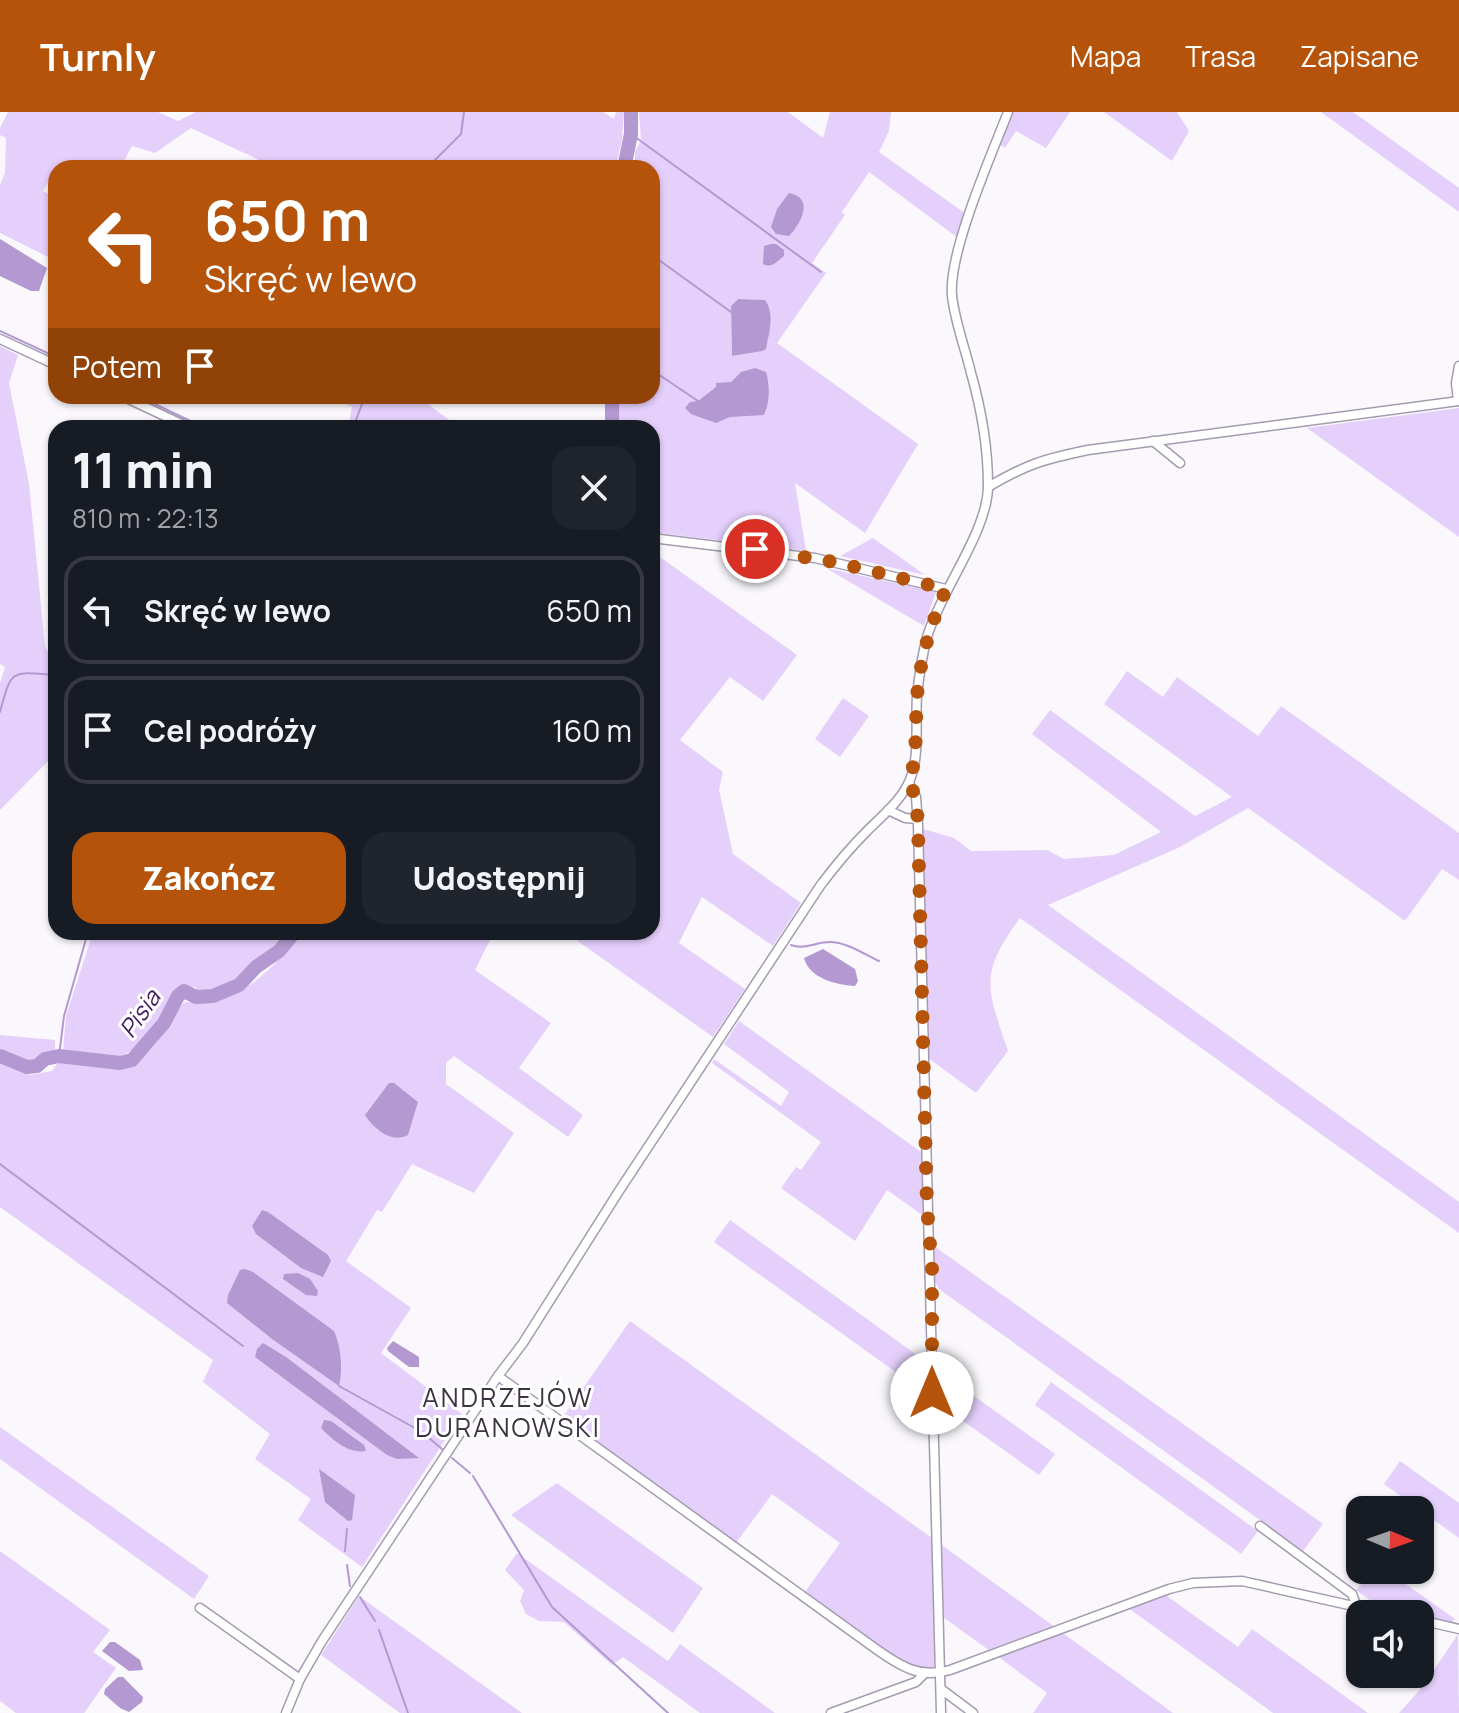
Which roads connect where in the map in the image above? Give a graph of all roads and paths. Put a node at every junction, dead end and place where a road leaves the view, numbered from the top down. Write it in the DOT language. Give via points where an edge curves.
graph roads {
  1 [pos="1008,112"];
  2 [pos="0,339"];
  3 [pos="48,361"];
  4 [pos="1459,366"];
  5 [pos="1459,401"];
  6 [pos="139,404"];
  7 [pos="173,420"];
  8 [pos="1153,441"];
  9 [pos="1180,463"];
  10 [pos="988,487"];
  11 [pos="660,539"];
  12 [pos="946,589"];
  13 [pos="909,783"];
  14 [pos="888,810"];
  15 [pos="918,819"];
  16 [pos="498,1376"];
  17 [pos="1260,1526"];
  18 [pos="1354,1600"];
  19 [pos="1346,1605"];
  20 [pos="200,1608"];
  21 [pos="1459,1618"];
  22 [pos="1434,1623"];
  23 [pos="1456,1628"];
  24 [pos="940,1673"];
  25 [pos="924,1674"];
  26 [pos="300,1679"];
  27 [pos="941,1689"];
  28 [pos="286,1713"];
  29 [pos="831,1713"];
  30 [pos="941,1713"];
  31 [pos="973,1713"];
  1 -- 10 [label="street" via="952,283 977,393"];
  2 -- 3 [label="street"];
  4 -- 5 [label="street"];
  5 -- 8 [label="street"];
  6 -- 7 [label="street"];
  8 -- 9 [label="street"];
  8 -- 10 [label="street" via="1045,458"];
  10 -- 12 [label="street" via="975,532"];
  11 -- 12 [label="street" via="815,558"];
  12 -- 13 [label="street" via="920,667"];
  13 -- 14 [label="street"];
  13 -- 15 [label="street"];
  14 -- 15 [label="street"];
  14 -- 16 [label="street" via="820,886"];
  15 -- 24 [label="street"];
  16 -- 25 [label="street" via="876,1649"];
  16 -- 26 [label="street"];
  17 -- 18 [label="street"];
  19 -- 24 [label="street" via="1242,1581 1193,1583"];
  20 -- 26 [label="street"];
  21 -- 23 [label="street"];
  22 -- 23 [label="street"];
  24 -- 25 [label="street"];
  24 -- 27 [label="street"];
  25 -- 29 [label="street" via="916,1682"];
  26 -- 28 [label="street"];
  27 -- 30 [label="street"];
  27 -- 31 [label="street"];
}
